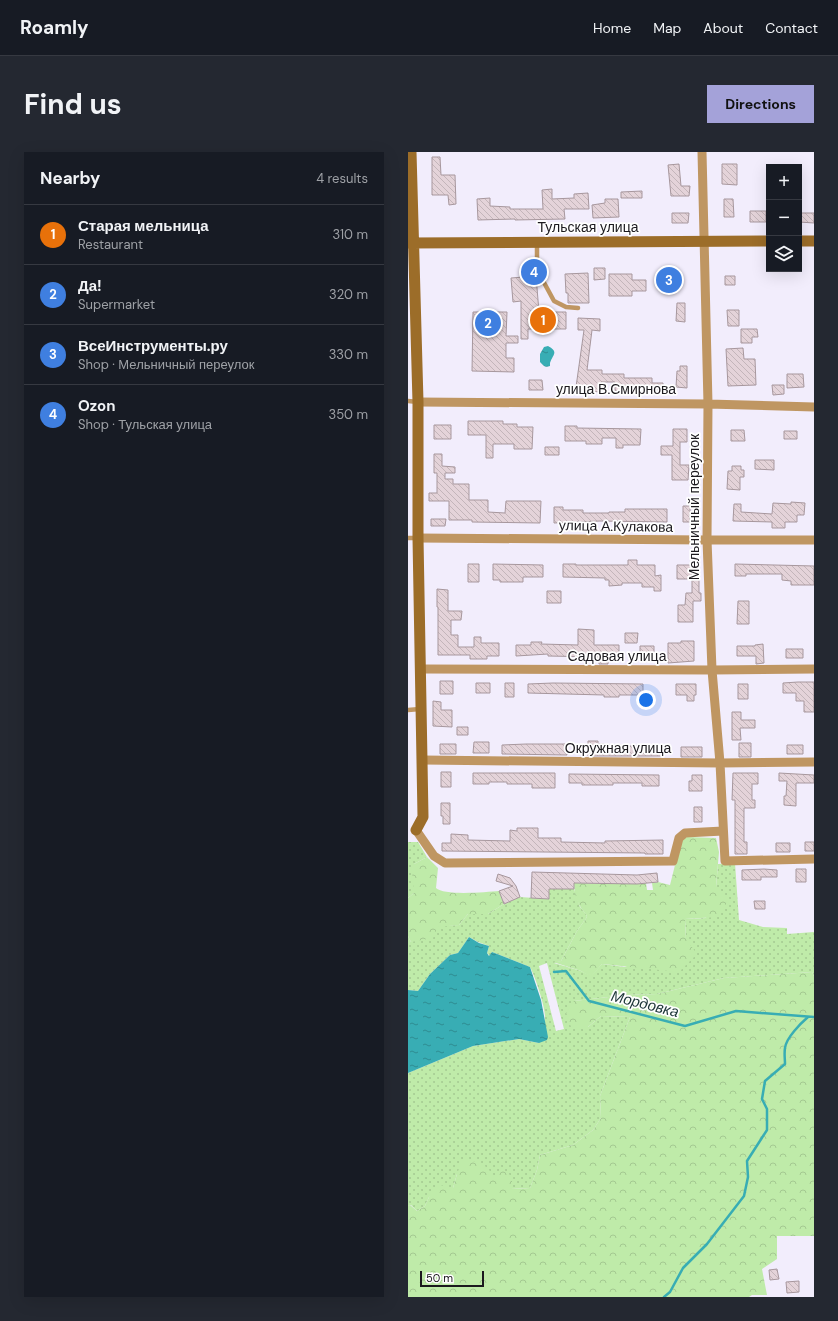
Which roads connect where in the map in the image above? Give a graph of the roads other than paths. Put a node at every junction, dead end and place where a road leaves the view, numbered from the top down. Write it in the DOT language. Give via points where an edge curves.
graph roads {
  1 [pos="411,152"];
  2 [pos="702,152"];
  3 [pos="704,241"];
  4 [pos="766,241"];
  5 [pos="802,241"];
  6 [pos="814,241"];
  7 [pos="537,242"];
  8 [pos="411,243"];
  9 [pos="578,308"];
  10 [pos="413,402"];
  11 [pos="708,404"];
  12 [pos="814,407"];
  13 [pos="413,538"];
  14 [pos="707,540"];
  15 [pos="814,540"];
  16 [pos="421,668"];
  17 [pos="814,668"];
  18 [pos="712,670"];
  19 [pos="422,709"];
  20 [pos="408,710"];
  21 [pos="423,760"];
  22 [pos="814,762"];
  23 [pos="720,763"];
  24 [pos="416,830"];
  25 [pos="723,831"];
  26 [pos="814,859"];
  1 -- 8 [label="main road"];
  2 -- 3 [label="street, Мельничный переулок"];
  3 -- 4 [label="main road, Тульская улица"];
  3 -- 7 [label="main road, Тульская улица"];
  3 -- 11 [label="street, Мельничный переулок"];
  5 -- 6 [label="main road"];
  7 -- 8 [label="main road, Тульская улица"];
  7 -- 9 [label="lane" via="537,262 554,301 566,307"];
  8 -- 10 [label="main road"];
  10 -- 11 [label="street, улица В.Смирнова"];
  10 -- 13 [label="main road"];
  11 -- 12 [label="street, улица В.Смирнова"];
  11 -- 14 [label="street, Мельничный переулок"];
  13 -- 14 [label="street, улица А.Кулакова"];
  13 -- 16 [label="main road"];
  14 -- 15 [label="street, улица А.Кулакова"];
  14 -- 18 [label="street, Мельничный переулок"];
  16 -- 18 [label="street, Садовая улица"];
  16 -- 19 [label="main road"];
  17 -- 18 [label="street, Садовая улица"];
  18 -- 23 [label="street, Мельничный переулок"];
  19 -- 20 [label="lane"];
  19 -- 21 [label="main road"];
  21 -- 23 [label="street, Окружная улица"];
  21 -- 24 [label="main road" via="423,817"];
  22 -- 23 [label="street, Окружная улица"];
  23 -- 25 [label="street, Мельничный переулок"];
  24 -- 25 [label="street" via="434,856 445,863 490,864 673,861 679,838 685,833"];
  25 -- 26 [label="street, Мельничный переулок" via="725,861"];
}
